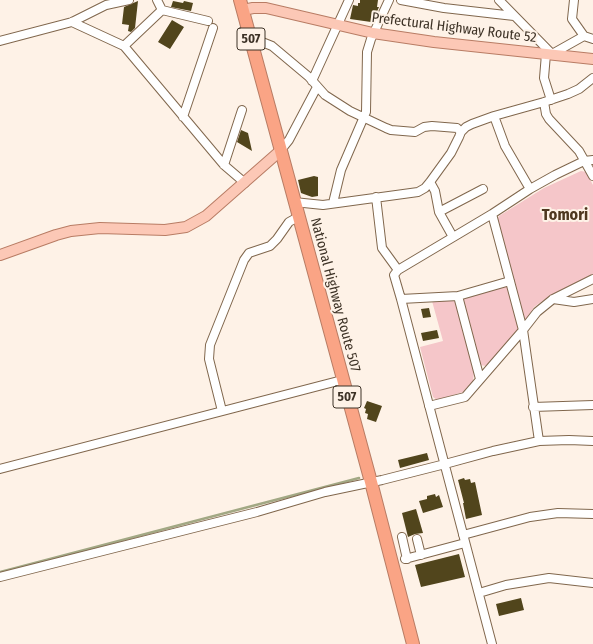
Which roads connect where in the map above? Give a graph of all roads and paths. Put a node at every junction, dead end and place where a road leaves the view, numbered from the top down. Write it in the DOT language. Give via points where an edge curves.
graph roads {
  1 [pos="129,0"];
  2 [pos="157,0"];
  3 [pos="349,0"];
  4 [pos="389,0"];
  5 [pos="401,0"];
  6 [pos="499,0"];
  7 [pos="574,0"];
  8 [pos="241,5"];
  9 [pos="162,10"];
  10 [pos="514,16"];
  11 [pos="72,22"];
  12 [pos="339,24"];
  13 [pos="373,33"];
  14 [pos="584,36"];
  15 [pos="593,39"];
  16 [pos="0,41"];
  17 [pos="251,41"];
  18 [pos="124,46"];
  19 [pos="549,54"];
  20 [pos="593,59"];
  21 [pos="593,78"];
  22 [pos="314,84"];
  23 [pos="548,101"];
  24 [pos="242,110"];
  25 [pos="494,116"];
  26 [pos="183,117"];
  27 [pos="364,118"];
  28 [pos="461,132"];
  29 [pos="280,151"];
  30 [pos="593,160"];
  31 [pos="584,161"];
  32 [pos="224,165"];
  33 [pos="593,176"];
  34 [pos="430,182"];
  35 [pos="245,183"];
  36 [pos="530,188"];
  37 [pos="483,189"];
  38 [pos="376,198"];
  39 [pos="294,202"];
  40 [pos="333,203"];
  41 [pos="439,212"];
  42 [pos="492,214"];
  43 [pos="298,217"];
  44 [pos="454,237"];
  45 [pos="0,255"];
  46 [pos="398,270"];
  47 [pos="593,279"];
  48 [pos="510,281"];
  49 [pos="458,296"];
  50 [pos="401,299"];
  51 [pos="553,299"];
  52 [pos="593,299"];
  53 [pos="523,330"];
  54 [pos="480,379"];
  55 [pos="342,380"];
  56 [pos="593,405"];
  57 [pos="429,406"];
  58 [pos="533,407"];
  59 [pos="222,411"];
  60 [pos="539,441"];
  61 [pos="593,442"];
  62 [pos="445,464"];
  63 [pos="0,469"];
  64 [pos="370,482"];
  65 [pos="593,514"];
  66 [pos="463,535"];
  67 [pos="402,537"];
  68 [pos="417,539"];
  69 [pos="465,543"];
  70 [pos="421,555"];
  71 [pos="0,577"];
  72 [pos="593,583"];
  73 [pos="479,593"];
  74 [pos="413,644"];
  75 [pos="492,644"];
  1 -- 11 [label="street" via="106,5"];
  2 -- 9 [label="street"];
  3 -- 12 [label="street"];
  4 -- 13 [label="street"];
  5 -- 10 [label="street"];
  6 -- 10 [label="street"];
  7 -- 14 [label="street" via="572,19"];
  8 -- 12 [label="main road, Prefectural Highway Route 52"];
  8 -- 17 [label="highway, National Highway Route 507 / 507"];
  9 -- 18 [label="street"];
  9 -- 26 [label="street" via="211,24"];
  10 -- 19 [label="street"];
  11 -- 16 [label="street"];
  11 -- 18 [label="street"];
  12 -- 13 [label="main road, Prefectural Highway Route 52"];
  12 -- 22 [label="street"];
  13 -- 19 [label="main road, Prefectural Highway Route 52"];
  13 -- 27 [label="street" via="367,52"];
  14 -- 15 [label="street"];
  14 -- 19 [label="street"];
  17 -- 22 [label="street" via="262,42 280,51"];
  17 -- 29 [label="highway, National Highway Route 507 / 507"];
  18 -- 26 [label="street"];
  19 -- 20 [label="main road, Prefectural Highway Route 52"];
  19 -- 23 [label="street" via="544,78"];
  21 -- 23 [label="street" via="573,92"];
  22 -- 27 [label="street" via="325,95"];
  22 -- 29 [label="street" via="301,118"];
  23 -- 25 [label="street"];
  23 -- 31 [label="street" via="546,114 579,151"];
  24 -- 32 [label="street"];
  25 -- 28 [label="street" via="472,124"];
  25 -- 36 [label="street" via="504,146"];
  26 -- 32 [label="street"];
  27 -- 28 [label="street" via="391,130 415,132 432,126 457,128"];
  27 -- 40 [label="street" via="341,170"];
  28 -- 34 [label="street" via="451,153"];
  29 -- 35 [label="main road"];
  29 -- 39 [label="highway, National Highway Route 507 / 507"];
  30 -- 31 [label="street"];
  31 -- 33 [label="street"];
  31 -- 36 [label="street"];
  32 -- 35 [label="street"];
  34 -- 38 [label="street" via="418,192"];
  34 -- 41 [label="street" via="435,191"];
  35 -- 45 [label="main road" via="206,216 186,226 165,230 111,228 71,231"];
  36 -- 42 [label="street"];
  37 -- 41 [label="street"];
  38 -- 40 [label="street"];
  38 -- 46 [label="street" via="382,248"];
  39 -- 40 [label="street" via="316,205"];
  39 -- 43 [label="highway, National Highway Route 507 / 507"];
  41 -- 44 [label="street"];
  42 -- 44 [label="street"];
  42 -- 48 [label="street"];
  43 -- 55 [label="highway, National Highway Route 507 / 507"];
  43 -- 59 [label="street" via="289,222 270,246 249,253 244,260 210,345 208,359"];
  44 -- 46 [label="street"];
  46 -- 50 [label="street" via="394,275"];
  47 -- 51 [label="street"];
  48 -- 49 [label="street"];
  48 -- 53 [label="street"];
  49 -- 50 [label="street"];
  49 -- 54 [label="street"];
  50 -- 57 [label="street"];
  51 -- 52 [label="street" via="574,302"];
  51 -- 53 [label="street" via="537,312"];
  53 -- 54 [label="street"];
  53 -- 58 [label="street"];
  54 -- 57 [label="street" via="465,397"];
  55 -- 59 [label="street"];
  55 -- 64 [label="highway, National Highway Route 507 / 507"];
  56 -- 58 [label="street"];
  57 -- 62 [label="street"];
  58 -- 60 [label="street"];
  59 -- 63 [label="street"];
  60 -- 61 [label="street"];
  60 -- 62 [label="street"];
  62 -- 64 [label="street"];
  62 -- 66 [label="street"];
  64 -- 71 [label="street"];
  64 -- 74 [label="highway, National Highway Route 507 / 507"];
  65 -- 66 [label="street" via="530,517"];
  66 -- 69 [label="street"];
  67 -- 70 [label="street" via="406,559"];
  68 -- 70 [label="street"];
  69 -- 70 [label="street"];
  69 -- 73 [label="street"];
  72 -- 73 [label="street" via="549,578 506,585"];
  73 -- 75 [label="street"];
}
